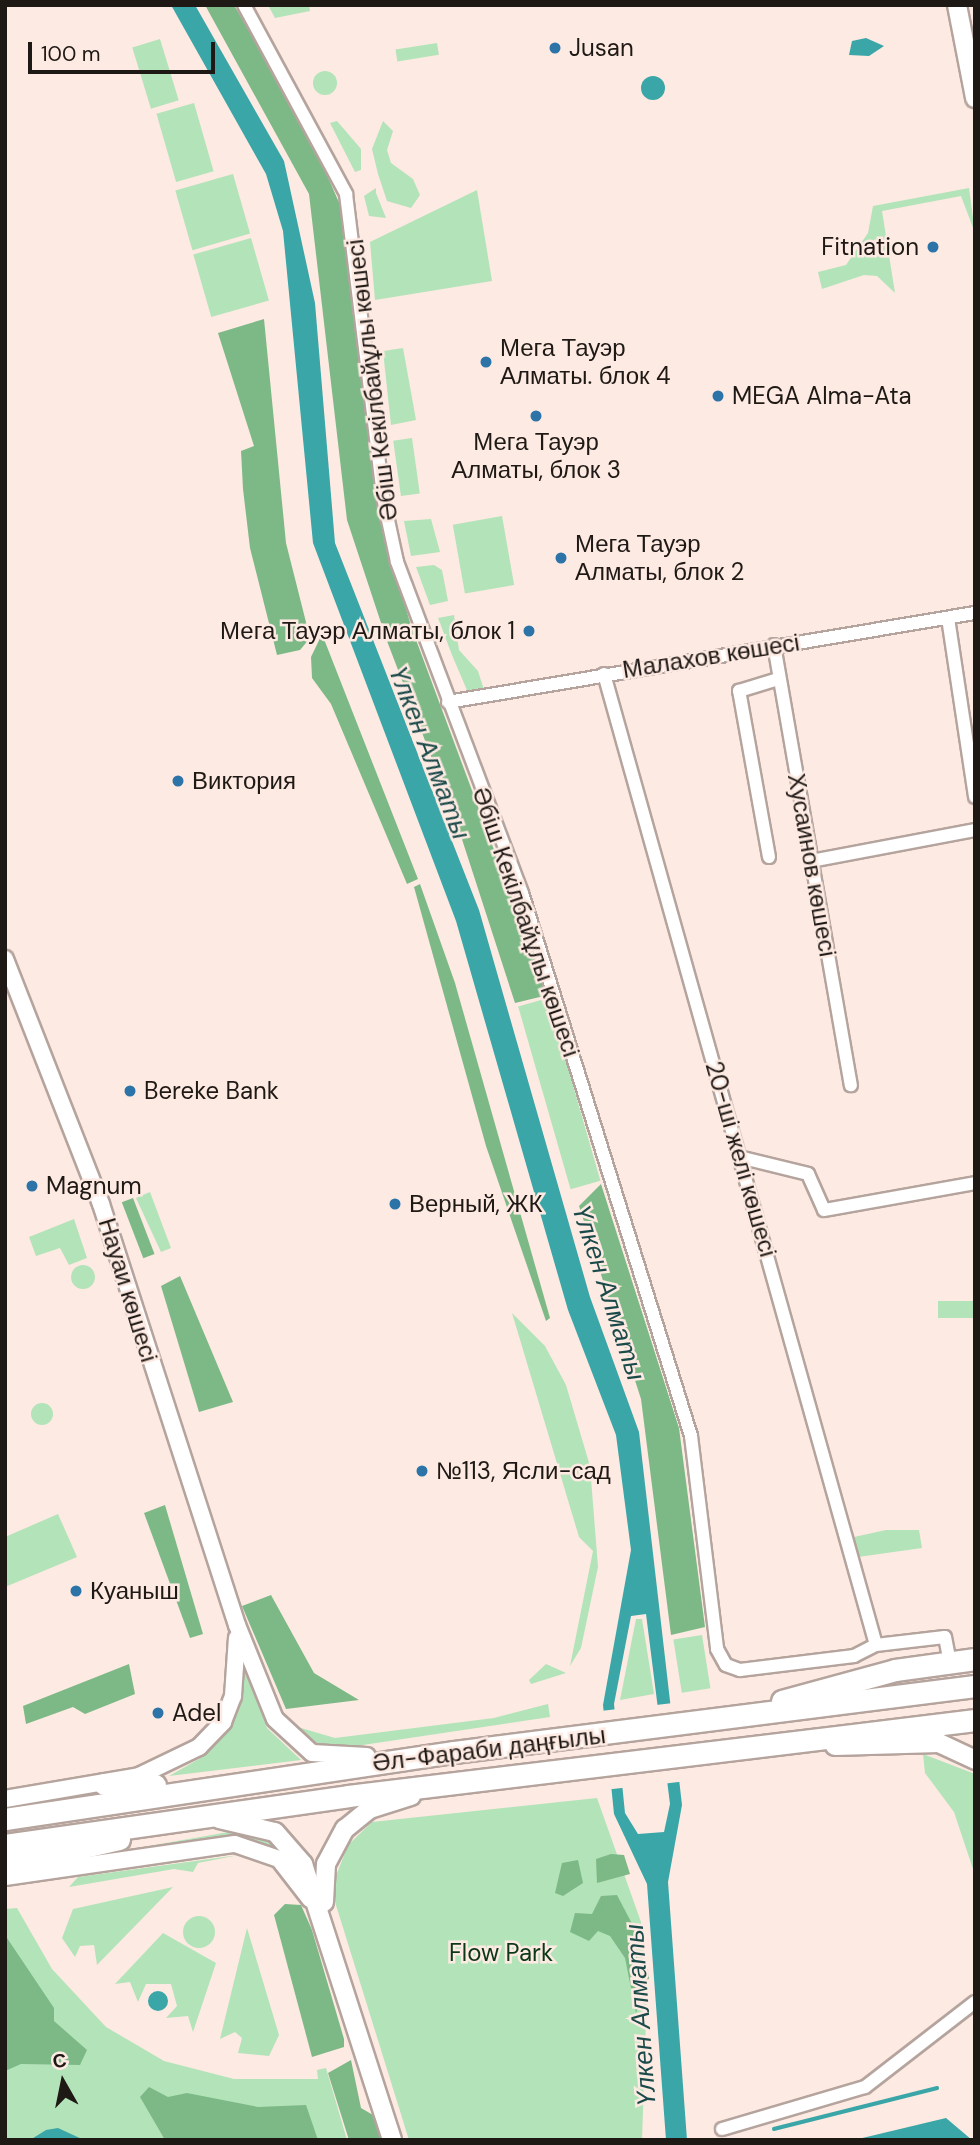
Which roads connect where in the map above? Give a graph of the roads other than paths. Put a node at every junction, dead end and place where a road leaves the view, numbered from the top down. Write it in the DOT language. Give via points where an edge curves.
graph roads {
  1 [pos="244,5"];
  2 [pos="957,5"];
  3 [pos="975,98"];
  4 [pos="975,613"];
  5 [pos="948,618"];
  6 [pos="774,645"];
  7 [pos="604,674"];
  8 [pos="779,679"];
  9 [pos="448,702"];
  10 [pos="975,797"];
  11 [pos="975,830"];
  12 [pos="769,856"];
  13 [pos="811,861"];
  14 [pos="5,959"];
  15 [pos="851,1085"];
  16 [pos="739,1157"];
  17 [pos="975,1183"];
  18 [pos="237,1625"];
  19 [pos="876,1645"];
  20 [pos="975,1659"];
  21 [pos="950,1662"];
  22 [pos="975,1686"];
  23 [pos="722,1720"];
  24 [pos="975,1720"];
  25 [pos="454,1752"];
  26 [pos="726,1753"];
  27 [pos="975,1760"];
  28 [pos="104,1784"];
  29 [pos="457,1785"];
  30 [pos="210,1787"];
  31 [pos="5,1799"];
  32 [pos="194,1817"];
  33 [pos="5,1819"];
  34 [pos="5,1845"];
  35 [pos="5,1865"];
  36 [pos="5,1877"];
  37 [pos="324,1922"];
  38 [pos="331,1940"];
  39 [pos="975,2003"];
  40 [pos="722,2129"];
  41 [pos="392,2140"];
  1 -- 9 [label="street, Әбіш Кекілбайұлы көшесі" via="346,194 383,498 397,562"];
  2 -- 3 [label="main road"];
  4 -- 5 [label="street, Малахов көшесі"];
  5 -- 6 [label="street, Малахов көшесі"];
  5 -- 10 [label="street"];
  6 -- 7 [label="street, Малахов көшесі"];
  6 -- 8 [label="street, Хусаинов көшесі"];
  7 -- 9 [label="street, Малахов көшесі"];
  7 -- 16 [label="street, 20-ші желі көшесі"];
  8 -- 12 [label="street" via="739,691"];
  8 -- 13 [label="street, Хусаинов көшесі"];
  9 -- 19 [label="street, Әбіш Кекілбайұлы көшесі" via="522,893 691,1436 718,1649 726,1665 740,1670 854,1656"];
  11 -- 13 [label="street"];
  13 -- 15 [label="street, Хусаинов көшесі"];
  14 -- 18 [label="street, Науаи көшесі" via="101,1204"];
  16 -- 17 [label="street" via="808,1174 824,1210"];
  16 -- 19 [label="street, 20-ші желі көшесі"];
  18 -- 25 [label="street, Науаи көшесі" via="275,1719 298,1746 341,1758"];
  18 -- 28 [label="street, Науаи көшесі" via="233,1696 211,1737 168,1766"];
  19 -- 21 [label="street, Әбіш Кекілбайұлы көшесі" via="945,1637"];
  20 -- 21 [label="main road"];
  21 -- 23 [label="main road" via="848,1682"];
  22 -- 23 [label="main road, Әл-Фараби даңғылы"];
  23 -- 25 [label="main road, Әл-Фараби даңғылы"];
  24 -- 26 [label="main road, Әл-Фараби даңғылы"];
  25 -- 30 [label="main road, Әл-Фараби даңғылы"];
  26 -- 27 [label="main road" via="918,1741 939,1743"];
  26 -- 29 [label="main road, Әл-Фараби даңғылы"];
  28 -- 30 [label="main road"];
  28 -- 31 [label="street"];
  29 -- 32 [label="main road, Әл-Фараби даңғылы"];
  29 -- 38 [label="main road" via="370,1809 345,1829 323,1883"];
  30 -- 33 [label="main road, Әл-Фараби даңғылы"];
  32 -- 34 [label="main road, Әл-Фараби даңғылы"];
  32 -- 35 [label="main road"];
  32 -- 37 [label="main road" via="260,1826 287,1842 303,1864"];
  36 -- 37 [label="street" via="214,1845 251,1846 291,1871"];
  37 -- 38 [label="main road"];
  38 -- 41 [label="main road"];
  39 -- 40 [label="street" via="864,2087"];
}
